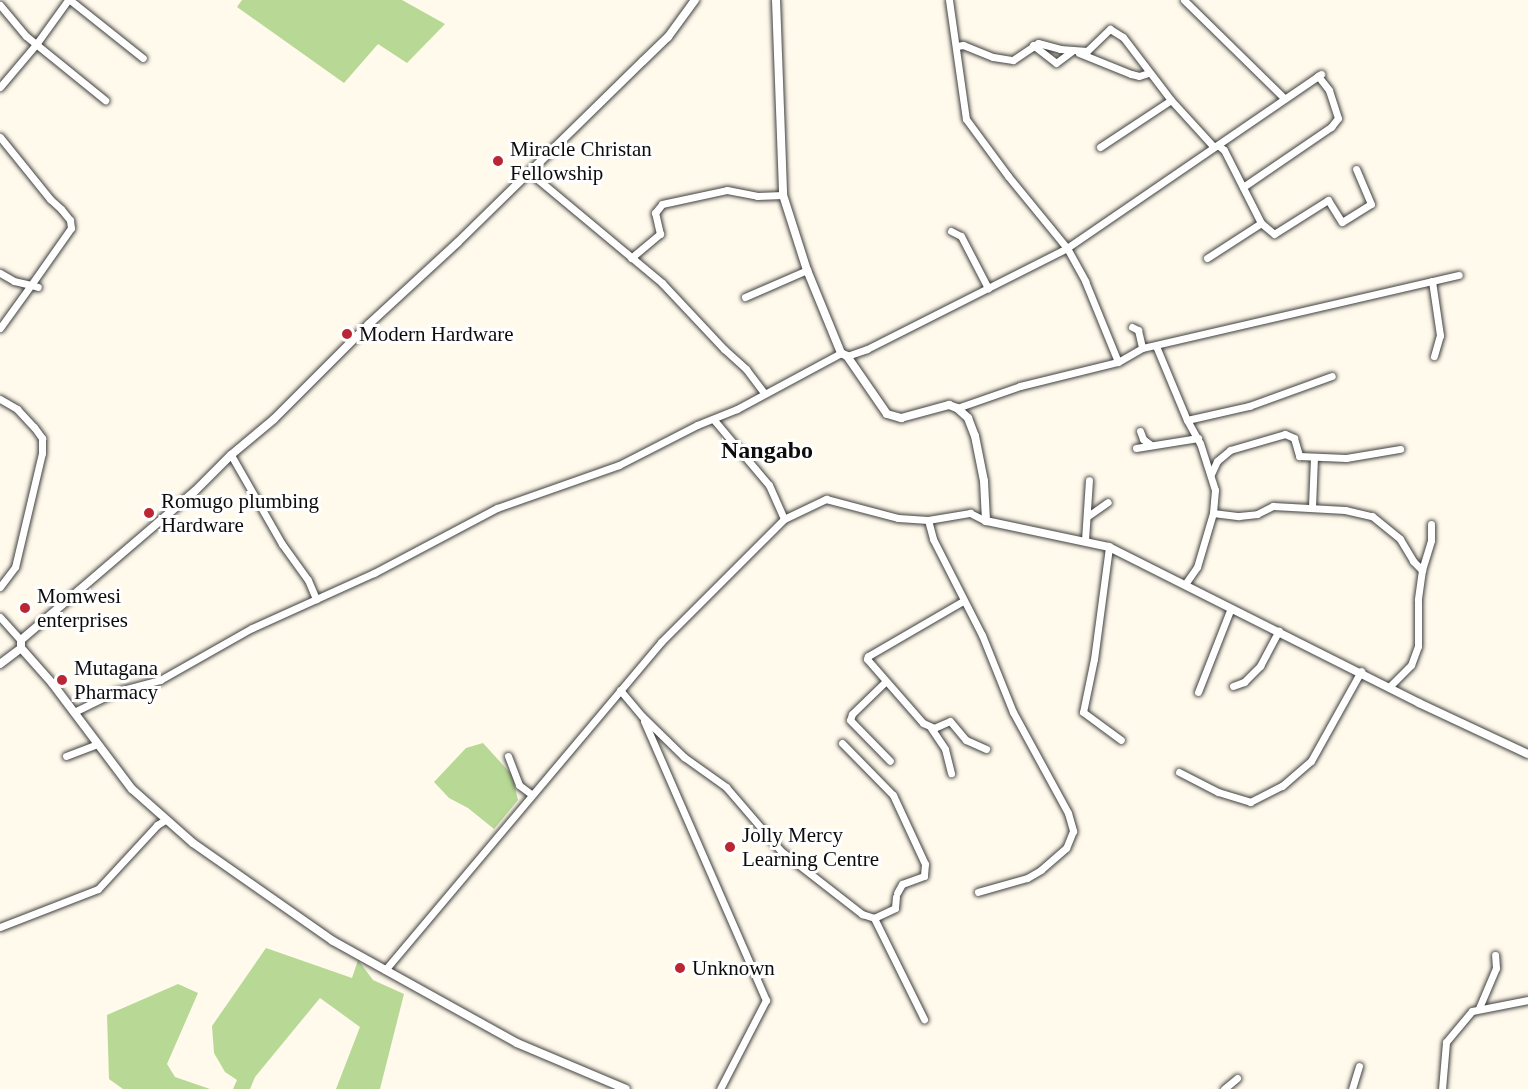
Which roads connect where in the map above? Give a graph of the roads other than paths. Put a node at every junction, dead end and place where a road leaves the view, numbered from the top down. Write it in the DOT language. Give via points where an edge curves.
graph roads {
  1 [pos="69,0"];
  2 [pos="776,0"];
  3 [pos="949,0"];
  4 [pos="1184,0"];
  5 [pos="692,1"];
  6 [pos="0,5"];
  7 [pos="37,44"];
  8 [pos="1033,45"];
  9 [pos="957,46"];
  10 [pos="1073,51"];
  11 [pos="143,58"];
  12 [pos="1148,73"];
  13 [pos="0,87"];
  14 [pos="1285,99"];
  15 [pos="105,100"];
  16 [pos="1171,100"];
  17 [pos="0,137"];
  18 [pos="1219,146"];
  19 [pos="1100,147"];
  20 [pos="1356,169"];
  21 [pos="530,172"];
  22 [pos="1243,187"];
  23 [pos="783,195"];
  24 [pos="1261,223"];
  25 [pos="951,231"];
  26 [pos="1067,248"];
  27 [pos="631,258"];
  28 [pos="1207,258"];
  29 [pos="807,270"];
  30 [pos="0,273"];
  31 [pos="1459,275"];
  32 [pos="1432,281"];
  33 [pos="35,286"];
  34 [pos="988,288"];
  35 [pos="745,297"];
  36 [pos="1132,327"];
  37 [pos="0,328"];
  38 [pos="1156,346"];
  39 [pos="1142,348"];
  40 [pos="844,354"];
  41 [pos="1434,356"];
  42 [pos="1118,362"];
  43 [pos="1332,376"];
  44 [pos="764,393"];
  45 [pos="0,399"];
  46 [pos="957,408"];
  47 [pos="714,420"];
  48 [pos="1187,420"];
  49 [pos="1140,431"];
  50 [pos="1198,438"];
  51 [pos="1151,445"];
  52 [pos="1136,448"];
  53 [pos="1400,449"];
  54 [pos="231,455"];
  55 [pos="1314,457"];
  56 [pos="1210,474"];
  57 [pos="1089,480"];
  58 [pos="1108,502"];
  59 [pos="1312,507"];
  60 [pos="1213,513"];
  61 [pos="1088,516"];
  62 [pos="784,519"];
  63 [pos="928,520"];
  64 [pos="986,521"];
  65 [pos="1431,524"];
  66 [pos="1085,540"];
  67 [pos="1109,547"];
  68 [pos="1422,570"];
  69 [pos="1185,584"];
  70 [pos="0,586"];
  71 [pos="316,599"];
  72 [pos="963,601"];
  73 [pos="1231,609"];
  74 [pos="0,617"];
  75 [pos="1279,631"];
  76 [pos="21,644"];
  77 [pos="0,664"];
  78 [pos="1361,671"];
  79 [pos="885,682"];
  80 [pos="1233,686"];
  81 [pos="1390,686"];
  82 [pos="620,690"];
  83 [pos="1198,692"];
  84 [pos="74,712"];
  85 [pos="642,716"];
  86 [pos="931,728"];
  87 [pos="1121,740"];
  88 [pos="842,743"];
  89 [pos="97,744"];
  90 [pos="986,749"];
  91 [pos="1528,754"];
  92 [pos="66,756"];
  93 [pos="508,756"];
  94 [pos="890,761"];
  95 [pos="1179,772"];
  96 [pos="951,773"];
  97 [pos="531,794"];
  98 [pos="165,820"];
  99 [pos="978,892"];
  100 [pos="874,918"];
  101 [pos="0,927"];
  102 [pos="1495,955"];
  103 [pos="385,970"];
  104 [pos="1528,1000"];
  105 [pos="1479,1008"];
  106 [pos="924,1019"];
  107 [pos="1359,1066"];
  108 [pos="1237,1078"];
  109 [pos="626,1089"];
  110 [pos="720,1089"];
  111 [pos="1224,1089"];
  112 [pos="1352,1089"];
  113 [pos="1442,1089"];
  1 -- 7 [label="street"];
  1 -- 11 [label="street"];
  2 -- 23 [label="street"];
  3 -- 9 [label="street"];
  4 -- 14 [label="street"];
  5 -- 21 [label="street" via="668,37"];
  6 -- 7 [label="street"];
  7 -- 13 [label="street"];
  7 -- 15 [label="street"];
  8 -- 9 [label="street" via="1013,60"];
  8 -- 10 [label="street"];
  8 -- 10 [label="street" via="1056,63"];
  9 -- 26 [label="street" via="966,119"];
  10 -- 12 [label="street" via="1131,74"];
  10 -- 12 [label="street" via="1088,51 1110,29 1123,37"];
  12 -- 16 [label="street"];
  14 -- 18 [label="street"];
  14 -- 22 [label="street" via="1319,75 1329,90 1338,118 1331,127"];
  16 -- 18 [label="street" via="1213,146"];
  16 -- 19 [label="street"];
  17 -- 33 [label="street" via="70,220 72,228"];
  18 -- 22 [label="street"];
  18 -- 26 [label="street"];
  20 -- 24 [label="street" via="1371,204 1342,222 1328,200 1274,234"];
  21 -- 27 [label="street"];
  21 -- 54 [label="street" via="274,419"];
  22 -- 24 [label="street"];
  23 -- 27 [label="street" via="768,197 727,190 662,204 655,213 660,234"];
  23 -- 29 [label="street"];
  24 -- 28 [label="street"];
  25 -- 34 [label="street" via="960,236"];
  26 -- 34 [label="street"];
  26 -- 42 [label="street"];
  27 -- 44 [label="street" via="662,283 746,369"];
  29 -- 35 [label="street"];
  29 -- 40 [label="street"];
  30 -- 33 [label="street"];
  31 -- 32 [label="street"];
  32 -- 38 [label="street" via="1273,315"];
  32 -- 41 [label="street" via="1440,335"];
  33 -- 37 [label="street"];
  34 -- 40 [label="street" via="867,349"];
  36 -- 39 [label="street" via="1138,330"];
  38 -- 39 [label="street"];
  38 -- 48 [label="street"];
  39 -- 42 [label="street"];
  40 -- 44 [label="street"];
  40 -- 46 [label="street" via="893,417 949,405"];
  42 -- 46 [label="street" via="1020,386"];
  43 -- 48 [label="street" via="1272,399"];
  44 -- 47 [label="street"];
  45 -- 70 [label="street" via="17,410 42,438 42,453 15,567"];
  46 -- 64 [label="street" via="968,418 975,436 984,481"];
  47 -- 62 [label="street" via="770,485"];
  47 -- 71 [label="street" via="696,425 619,465 497,508"];
  48 -- 50 [label="street"];
  49 -- 51 [label="street"];
  50 -- 51 [label="street"];
  50 -- 56 [label="street"];
  51 -- 52 [label="street"];
  53 -- 55 [label="street" via="1346,458"];
  54 -- 71 [label="street"];
  54 -- 76 [label="street"];
  55 -- 56 [label="street" via="1298,455 1294,438 1285,434 1230,450"];
  55 -- 59 [label="street"];
  56 -- 60 [label="street" via="1215,490"];
  57 -- 61 [label="street"];
  58 -- 61 [label="street"];
  59 -- 60 [label="street" via="1273,506 1257,514 1239,516"];
  59 -- 68 [label="street" via="1372,516 1400,539"];
  60 -- 69 [label="street" via="1197,567"];
  61 -- 66 [label="street"];
  62 -- 63 [label="street" via="826,500 898,518"];
  62 -- 82 [label="street" via="661,642"];
  63 -- 64 [label="street" via="970,513"];
  63 -- 72 [label="street"];
  64 -- 66 [label="street"];
  65 -- 68 [label="street" via="1431,540"];
  66 -- 67 [label="street"];
  67 -- 69 [label="street"];
  67 -- 87 [label="street" via="1083,712"];
  68 -- 81 [label="street" via="1418,646 1411,664"];
  69 -- 73 [label="street"];
  71 -- 84 [label="street" via="252,628 160,680 115,692"];
  72 -- 79 [label="street" via="868,656"];
  72 -- 99 [label="street" via="982,635 1013,712 1068,813 1073,831 1066,848 1041,870 1020,881"];
  73 -- 75 [label="street"];
  73 -- 83 [label="street"];
  74 -- 76 [label="street"];
  75 -- 78 [label="street"];
  75 -- 80 [label="street" via="1260,666 1244,682"];
  76 -- 77 [label="street"];
  76 -- 84 [label="street"];
  78 -- 81 [label="street"];
  78 -- 95 [label="street" via="1311,761 1282,786 1250,802 1218,792"];
  79 -- 86 [label="street"];
  79 -- 94 [label="street" via="850,720"];
  81 -- 91 [label="street"];
  82 -- 85 [label="street"];
  82 -- 97 [label="street"];
  84 -- 89 [label="street"];
  85 -- 100 [label="street" via="684,757 726,787 781,851 862,914"];
  85 -- 110 [label="street" via="766,1000"];
  86 -- 90 [label="street" via="950,721 966,740"];
  86 -- 96 [label="street" via="945,749"];
  88 -- 100 [label="street" via="893,795 926,867 924,876 902,884 895,908"];
  89 -- 92 [label="street"];
  89 -- 98 [label="street" via="132,789"];
  93 -- 97 [label="street" via="519,785"];
  97 -- 103 [label="street"];
  98 -- 101 [label="street" via="98,889"];
  98 -- 103 [label="street" via="333,941"];
  100 -- 106 [label="street"];
  102 -- 105 [label="street" via="1496,968"];
  103 -- 109 [label="street" via="517,1043"];
  104 -- 105 [label="street"];
  105 -- 113 [label="street" via="1446,1042"];
  107 -- 112 [label="street"];
  108 -- 111 [label="street"];
}
